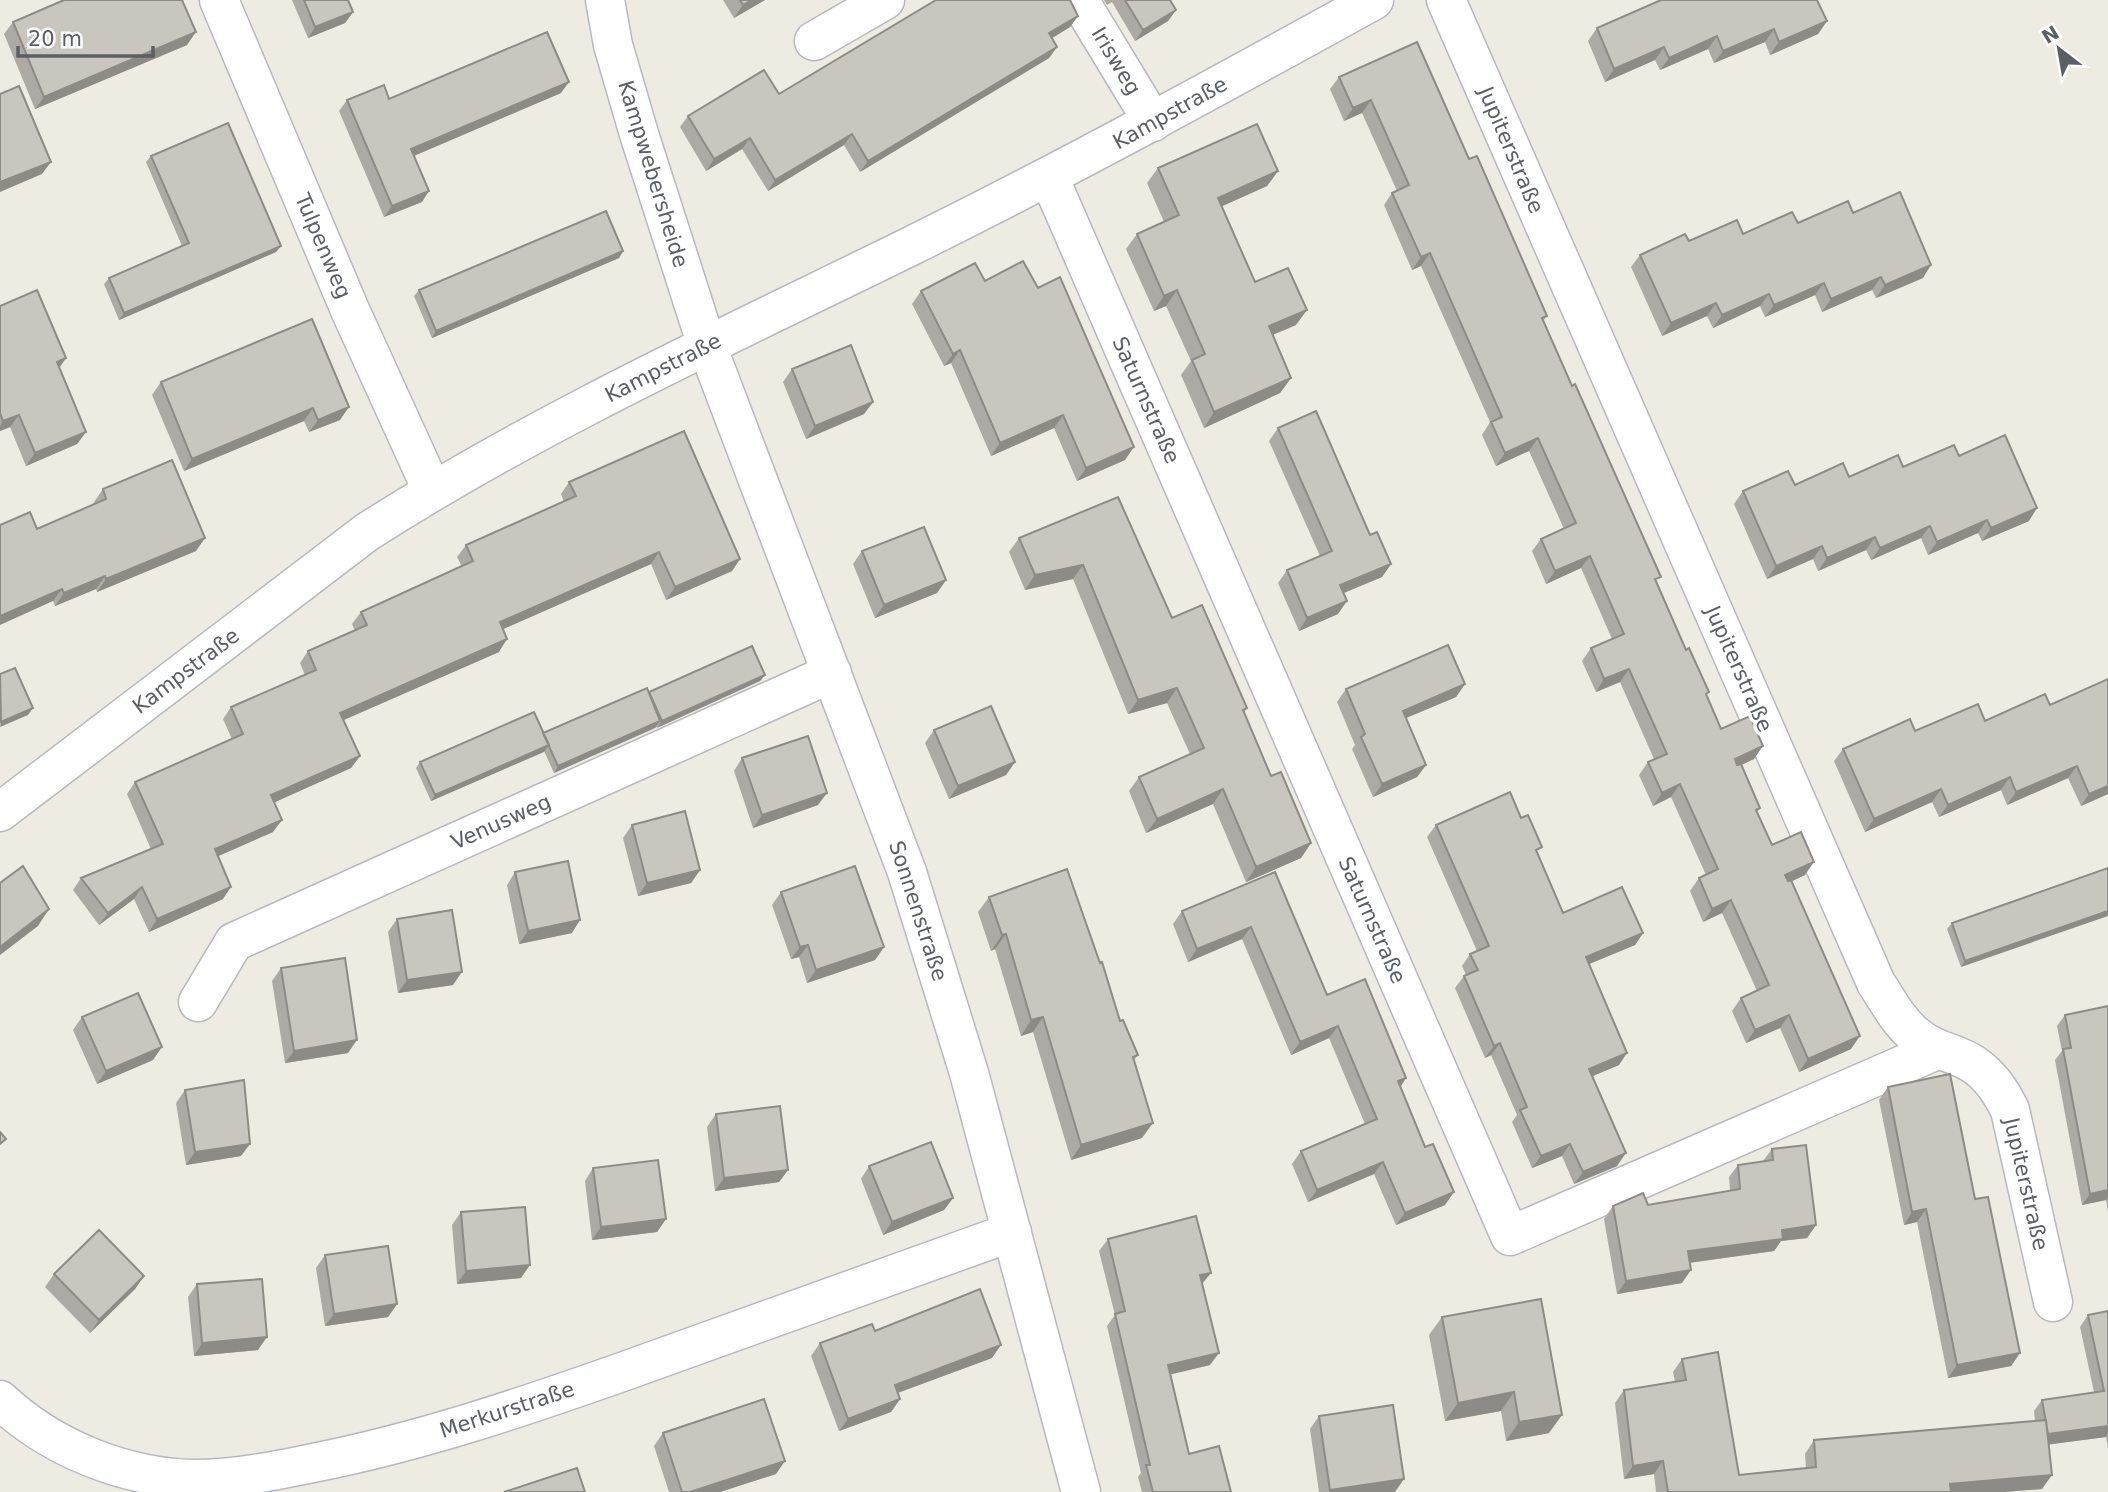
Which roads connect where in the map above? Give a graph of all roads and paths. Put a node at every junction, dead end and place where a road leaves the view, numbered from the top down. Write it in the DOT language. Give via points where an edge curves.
graph roads {
  1 [pos="219,0"];
  2 [pos="605,0"];
  3 [pos="885,0"];
  4 [pos="1079,0"];
  5 [pos="1374,0"];
  6 [pos="1446,0"];
  7 [pos="814,41"];
  8 [pos="1153,122"];
  9 [pos="1049,177"];
  10 [pos="706,346"];
  11 [pos="432,491"];
  12 [pos="832,673"];
  13 [pos="0,812"];
  14 [pos="198,1002"];
  15 [pos="1937,1051"];
  16 [pos="1012,1232"];
  17 [pos="2053,1302"];
  18 [pos="0,1400"];
  19 [pos="1081,1492"];
  1 -- 11 [label="street, Tulpenweg"];
  2 -- 10 [label="street, Kampwebersheide" via="613,45"];
  3 -- 7 [label="street"];
  4 -- 8 [label="street, Irisweg"];
  5 -- 8 [label="street, Kampstraße"];
  6 -- 15 [label="street, Jupiterstraße" via="1876,983 1914,1035"];
  8 -- 9 [label="street, Kampstraße"];
  9 -- 10 [label="street, Kampstraße"];
  9 -- 15 [label="street, Saturnstraße" via="1510,1237"];
  10 -- 11 [label="street, Kampstraße"];
  10 -- 12 [label="street, Sonnenstraße"];
  11 -- 13 [label="street, Kampstraße" via="367,532"];
  12 -- 14 [label="street, Venusweg" via="234,942"];
  12 -- 16 [label="street, Sonnenstraße" via="907,872"];
  15 -- 17 [label="street, Jupiterstraße" via="1972,1063 1998,1086 2010,1110"];
  16 -- 18 [label="street, Merkurstraße" via="459,1427 370,1452 249,1476 183,1478 102,1462 54,1440"];
  16 -- 19 [label="street, Sonnenstraße"];
}
